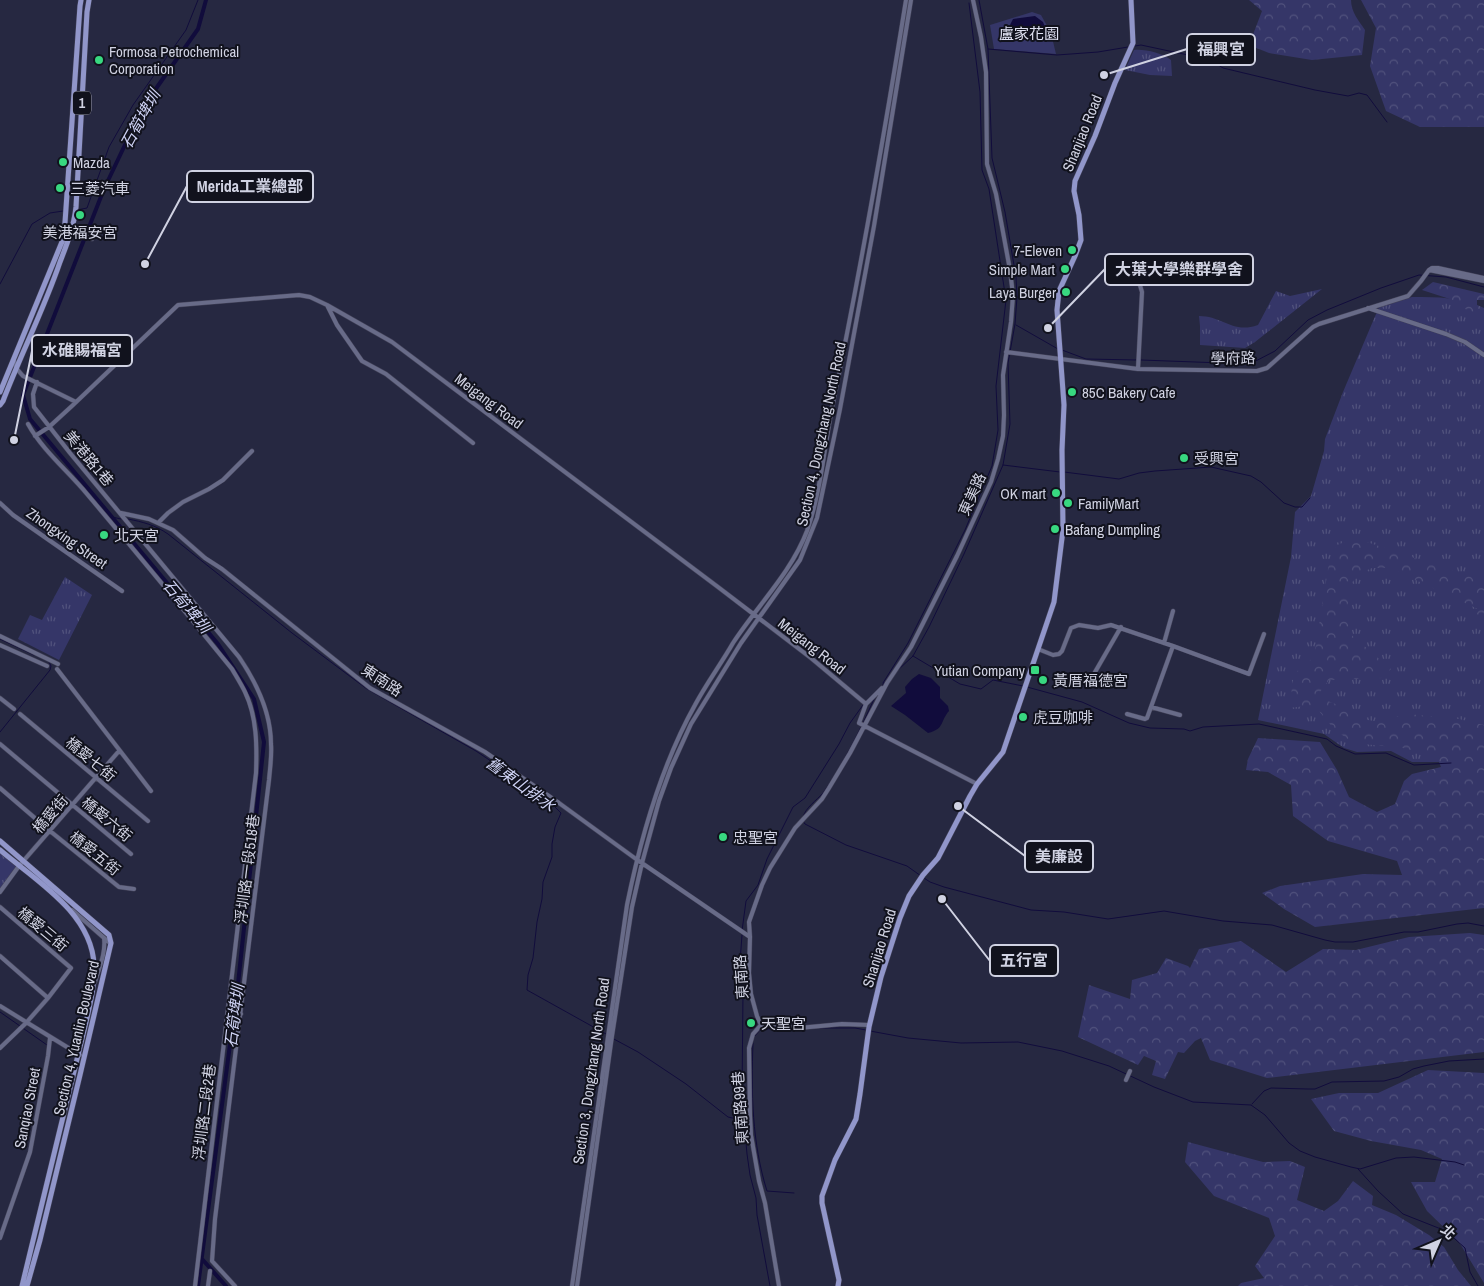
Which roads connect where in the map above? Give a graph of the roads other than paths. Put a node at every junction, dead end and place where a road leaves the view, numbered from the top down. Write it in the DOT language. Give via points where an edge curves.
graph roads {
  1 [pos="81,0"];
  2 [pos="89,0"];
  3 [pos="906,0"];
  4 [pos="911,0"];
  5 [pos="973,0"];
  6 [pos="1131,0"];
  7 [pos="72,230"];
  8 [pos="92,239"];
  9 [pos="1136,272"];
  10 [pos="1484,280"];
  11 [pos="327,305"];
  12 [pos="1368,308"];
  13 [pos="1006,352"];
  14 [pos="1484,355"];
  15 [pos="14,357"];
  16 [pos="1060,357"];
  17 [pos="16,368"];
  18 [pos="1138,369"];
  19 [pos="839,378"];
  20 [pos="845,379"];
  21 [pos="35,381"];
  22 [pos="0,392"];
  23 [pos="76,402"];
  24 [pos="0,405"];
  25 [pos="28,424"];
  26 [pos="49,427"];
  27 [pos="35,436"];
  28 [pos="473,443"];
  29 [pos="252,450"];
  30 [pos="0,503"];
  31 [pos="121,513"];
  32 [pos="124,518"];
  33 [pos="158,523"];
  34 [pos="122,591"];
  35 [pos="190,598"];
  36 [pos="180,607"];
  37 [pos="1173,610"];
  38 [pos="753,615"];
  39 [pos="758,618"];
  40 [pos="1121,627"];
  41 [pos="1264,634"];
  42 [pos="0,636"];
  43 [pos="1164,643"];
  44 [pos="0,645"];
  45 [pos="1173,646"];
  46 [pos="1038,649"];
  47 [pos="58,664"];
  48 [pos="47,666"];
  49 [pos="57,669"];
  50 [pos="887,683"];
  51 [pos="1087,686"];
  52 [pos="0,698"];
  53 [pos="864,702"];
  54 [pos="1151,707"];
  55 [pos="14,709"];
  56 [pos="20,714"];
  57 [pos="1127,714"];
  58 [pos="1180,715"];
  59 [pos="863,726"];
  60 [pos="0,744"];
  61 [pos="119,751"];
  62 [pos="96,778"];
  63 [pos="978,784"];
  64 [pos="0,788"];
  65 [pos="151,791"];
  66 [pos="72,804"];
  67 [pos="148,821"];
  68 [pos="50,831"];
  69 [pos="0,841"];
  70 [pos="0,850"];
  71 [pos="131,854"];
  72 [pos="636,859"];
  73 [pos="24,861"];
  74 [pos="642,863"];
  75 [pos="19,866"];
  76 [pos="134,889"];
  77 [pos="0,892"];
  78 [pos="66,905"];
  79 [pos="0,907"];
  80 [pos="750,937"];
  81 [pos="104,938"];
  82 [pos="110,944"];
  83 [pos="0,956"];
  84 [pos="93,990"];
  85 [pos="48,998"];
  86 [pos="0,1006"];
  87 [pos="228,1010"];
  88 [pos="241,1014"];
  89 [pos="227,1017"];
  90 [pos="240,1021"];
  91 [pos="23,1025"];
  92 [pos="761,1025"];
  93 [pos="869,1026"];
  94 [pos="50,1038"];
  95 [pos="0,1048"];
  96 [pos="82,1056"];
  97 [pos="1130,1071"];
  98 [pos="1126,1080"];
  99 [pos="0,1238"];
  100 [pos="210,1271"];
  101 [pos="23,1286"];
  102 [pos="195,1286"];
  103 [pos="208,1286"];
  104 [pos="235,1286"];
  105 [pos="572,1286"];
  106 [pos="577,1286"];
  107 [pos="779,1286"];
  108 [pos="838,1286"];
  1 -- 15 [label="main road, 1" via="64,238"];
  2 -- 7 [label="main road, 1"];
  3 -- 19 [label="street, Section 4, Dongzhang North Road"];
  4 -- 20 [label="street, Section 4, Dongzhang North Road"];
  5 -- 13 [label="street, 東美路" via="986,72 987,164 996,194 1013,295"];
  6 -- 16 [label="main road, Shanjiao Road" via="1132,45 1079,171 1074,191 1081,240 1059,291"];
  7 -- 8 [label="street"];
  7 -- 17 [label="main road, 1"];
  9 -- 18 [label="street" via="1142,292"];
  10 -- 12 [label="street, 學府路" via="1432,268 1408,296"];
  11 -- 23 [label="street, Meigang Road" via="299,295 178,305"];
  11 -- 28 [label="street" via="362,361 386,374"];
  11 -- 38 [label="street, Meigang Road" via="392,342"];
  12 -- 14 [label="street" via="1446,334"];
  12 -- 18 [label="street, 學府路" via="1313,327 1267,368 1257,371"];
  13 -- 16 [label="street, 學府路"];
  13 -- 50 [label="street, 東美路" via="1002,375 1003,436 991,482 911,647"];
  15 -- 17 [label="street"];
  15 -- 22 [label="main road, 1"];
  16 -- 18 [label="street, 學府路"];
  16 -- 46 [label="main road, Shanjiao Road" via="1064,405 1063,530 1054,602"];
  17 -- 21 [label="street"];
  17 -- 24 [label="main road, 1"];
  19 -- 20 [label="street"];
  19 -- 38 [label="street, Section 4, Dongzhang North Road" via="816,500 807,530 795,558"];
  20 -- 39 [label="street, Section 4, Dongzhang North Road" via="817,518 800,560"];
  21 -- 23 [label="street"];
  21 -- 26 [label="street, 美港路1巷" via="34,407"];
  23 -- 26 [label="street, Meigang Road"];
  25 -- 27 [label="street, 浮圳路二段2巷"];
  26 -- 27 [label="street, Meigang Road"];
  26 -- 31 [label="street, 美港路1巷"];
  27 -- 36 [label="street, 浮圳路二段2巷"];
  29 -- 33 [label="street" via="223,480 184,502"];
  30 -- 34 [label="street, Zhongxing Street"];
  31 -- 32 [label="street, 美港路1巷"];
  31 -- 33 [label="street"];
  32 -- 35 [label="street, 浮圳路一段518巷"];
  33 -- 72 [label="street, 東南路" via="174,530 370,688 485,752"];
  35 -- 36 [label="street"];
  35 -- 88 [label="street, 浮圳路一段518巷" via="247,668 262,702 270,734 269,780"];
  36 -- 87 [label="street, 浮圳路二段2巷" via="232,669 246,694 256,731 256,772"];
  37 -- 43 [label="street"];
  38 -- 39 [label="street, Meigang Road"];
  38 -- 72 [label="street, Section 4, Dongzhang North Road" via="695,703 680,734 654,798"];
  39 -- 53 [label="street, Meigang Road"];
  39 -- 74 [label="street, Section 4, Dongzhang North Road" via="683,741 659,801"];
  40 -- 43 [label="street"];
  40 -- 46 [label="street" via="1078,625 1069,631 1059,654"];
  40 -- 51 [label="street"];
  41 -- 45 [label="street" via="1249,674"];
  42 -- 47 [label="street"];
  43 -- 45 [label="street"];
  44 -- 48 [label="street"];
  45 -- 54 [label="street"];
  46 -- 63 [label="main road, Shanjiao Road" via="1003,752"];
  49 -- 61 [label="street"];
  50 -- 53 [label="street"];
  50 -- 59 [label="street"];
  52 -- 55 [label="street"];
  53 -- 59 [label="street" via="859,723"];
  54 -- 57 [label="street" via="1145,719"];
  54 -- 58 [label="street"];
  56 -- 62 [label="street, 橋愛七街"];
  59 -- 63 [label="street"];
  59 -- 80 [label="street, 東南路" via="822,799 794,828 770,868 748,922"];
  60 -- 66 [label="street, 橋愛六街"];
  61 -- 62 [label="street, 橋愛街"];
  61 -- 65 [label="street"];
  62 -- 66 [label="street, 橋愛街"];
  62 -- 67 [label="street, 橋愛七街"];
  63 -- 93 [label="main road, Shanjiao Road" via="938,858 909,896 881,977"];
  64 -- 68 [label="street, 橋愛五街"];
  66 -- 68 [label="street, 橋愛街"];
  66 -- 71 [label="street, 橋愛六街"];
  68 -- 73 [label="street, 橋愛街"];
  68 -- 76 [label="street, 橋愛五街" via="119,887"];
  69 -- 73 [label="main road, Section 4, Yuanlin Boulevard"];
  70 -- 75 [label="main road, Section 4, Yuanlin Boulevard"];
  72 -- 74 [label="street, 東南路"];
  72 -- 105 [label="street, Section 3, Dongzhang North Road"];
  73 -- 75 [label="street, 橋愛街"];
  73 -- 82 [label="main road, Section 4, Yuanlin Boulevard" via="109,935"];
  74 -- 80 [label="street, 東南路"];
  74 -- 106 [label="street, Section 3, Dongzhang North Road" via="632,907"];
  75 -- 77 [label="street, 橋愛街"];
  75 -- 78 [label="main road, Section 4, Yuanlin Boulevard"];
  78 -- 81 [label="street"];
  78 -- 84 [label="main road, Section 4, Yuanlin Boulevard" via="80,922 92,950"];
  79 -- 85 [label="street, 橋愛三街" via="71,968"];
  80 -- 92 [label="street, 東南路" via="751,994"];
  81 -- 82 [label="street"];
  81 -- 84 [label="street"];
  82 -- 96 [label="main road, Section 4, Yuanlin Boulevard"];
  83 -- 85 [label="street"];
  84 -- 96 [label="main road, Section 4, Yuanlin Boulevard"];
  85 -- 91 [label="street"];
  86 -- 91 [label="street"];
  87 -- 88 [label="street"];
  87 -- 89 [label="street, 浮圳路二段2巷"];
  88 -- 90 [label="street, 浮圳路一段518巷"];
  89 -- 90 [label="street"];
  89 -- 102 [label="street, 浮圳路二段2巷"];
  90 -- 104 [label="street, 浮圳路一段518巷" via="212,1260"];
  91 -- 94 [label="street"];
  91 -- 95 [label="street"];
  92 -- 93 [label="street" via="799,1028 842,1024"];
  92 -- 107 [label="street, 東南路99巷" via="753,1034 749,1048 750,1115"];
  93 -- 108 [label="main road, Shanjiao Road" via="856,1120 822,1196"];
  94 -- 96 [label="street"];
  94 -- 99 [label="street, Sanqiao Street" via="30,1152"];
  96 -- 101 [label="main road, Section 4, Yuanlin Boulevard" via="40,1240"];
  97 -- 98 [label="street"];
  100 -- 103 [label="street"];
}
